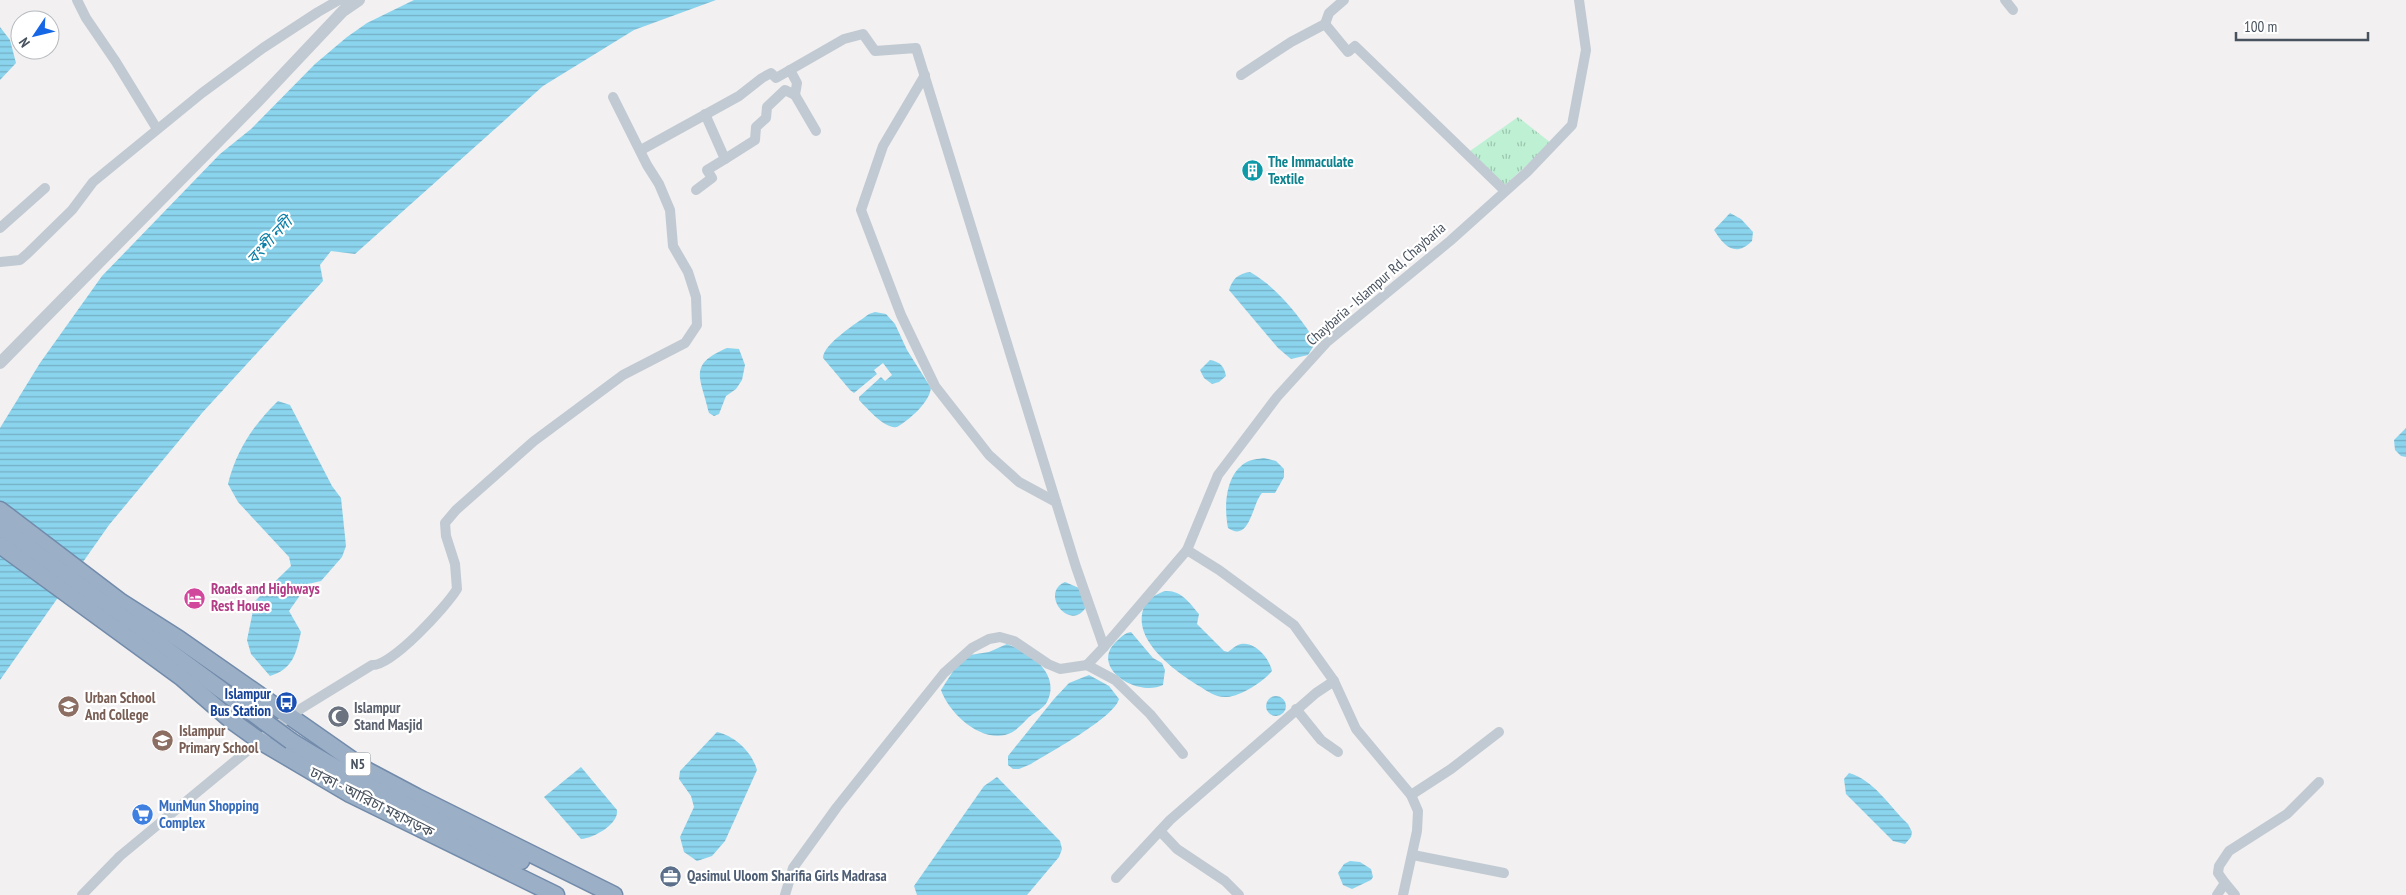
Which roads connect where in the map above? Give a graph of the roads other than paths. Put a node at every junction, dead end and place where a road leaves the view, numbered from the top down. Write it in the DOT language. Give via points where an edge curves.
graph roads {
  1 [pos="77,0"];
  2 [pos="1344,0"];
  3 [pos="1578,0"];
  4 [pos="2005,0"];
  5 [pos="357,1"];
  6 [pos="2013,10"];
  7 [pos="1325,24"];
  8 [pos="790,70"];
  9 [pos="925,75"];
  10 [pos="1241,75"];
  11 [pos="795,95"];
  12 [pos="613,97"];
  13 [pos="705,114"];
  14 [pos="157,129"];
  15 [pos="816,131"];
  16 [pos="641,150"];
  17 [pos="725,159"];
  18 [pos="44,188"];
  19 [pos="696,190"];
  20 [pos="1505,191"];
  21 [pos="0,228"];
  22 [pos="0,262"];
  23 [pos="0,363"];
  24 [pos="1056,502"];
  25 [pos="0,510"];
  26 [pos="0,527"];
  27 [pos="0,544"];
  28 [pos="1187,550"];
  29 [pos="114,611"];
  30 [pos="1104,647"];
  31 [pos="1087,665"];
  32 [pos="1334,681"];
  33 [pos="1296,709"];
  34 [pos="289,718"];
  35 [pos="1499,732"];
  36 [pos="260,741"];
  37 [pos="1338,752"];
  38 [pos="1183,754"];
  39 [pos="2319,782"];
  40 [pos="1411,795"];
  41 [pos="1160,831"];
  42 [pos="1413,856"];
  43 [pos="1504,873"];
  44 [pos="1116,878"];
  45 [pos="2225,883"];
  46 [pos="82,895"];
  47 [pos="556,895"];
  48 [pos="588,895"];
  49 [pos="614,895"];
  50 [pos="785,895"];
  51 [pos="1239,895"];
  52 [pos="1403,895"];
  53 [pos="2217,895"];
  54 [pos="2235,895"];
  1 -- 14 [label="street"];
  2 -- 7 [label="street" via="1329,13"];
  3 -- 20 [label="street, Chaybaria - Islampur Rd, Chaybaria" via="1586,50 1572,125 1528,172"];
  4 -- 6 [label="street"];
  5 -- 14 [label="street" via="339,0 318,12 263,48"];
  5 -- 23 [label="street"];
  7 -- 10 [label="street"];
  7 -- 20 [label="street" via="1348,52 1356,46"];
  8 -- 9 [label="street" via="844,39 863,34 875,51 916,48"];
  8 -- 11 [label="street" via="797,83"];
  8 -- 13 [label="street" via="776,78 772,73 762,78"];
  9 -- 24 [label="street"];
  9 -- 24 [label="street" via="883,146 861,210 901,316 935,386 989,455 1019,482"];
  11 -- 15 [label="street"];
  11 -- 17 [label="street" via="786,90 767,107 766,118 756,127 755,140"];
  12 -- 16 [label="street"];
  13 -- 16 [label="street"];
  13 -- 17 [label="street"];
  14 -- 22 [label="street" via="93,182 72,210 20,260"];
  16 -- 34 [label="street" via="670,210 673,246 688,272 696,297 697,325 685,343 623,375 534,441 456,510 445,523 455,564 457,589 450,601 388,660 378,666 372,665"];
  17 -- 19 [label="street" via="707,170 712,178"];
  18 -- 21 [label="street"];
  20 -- 28 [label="street, Chaybaria - Islampur Rd, Chaybaria" via="1450,241 1327,342 1277,397 1218,474"];
  24 -- 30 [label="street"];
  25 -- 29 [label="highway"];
  26 -- 29 [label="highway, N5"];
  27 -- 29 [label="highway, N5"];
  28 -- 30 [label="street, Chaybaria - Islampur Rd, Chaybaria"];
  28 -- 32 [label="street" via="1284,616"];
  29 -- 34 [label="highway, N5" via="226,671"];
  29 -- 36 [label="highway, ঢাকা - আরিচা মহাসড়ক / N5" via="182,678"];
  29 -- 48 [label="highway, N5, bridge" via="291,741 332,767"];
  30 -- 31 [label="street, Chaybaria - Islampur Rd, Chaybaria"];
  31 -- 38 [label="street" via="1115,680 1136,698"];
  31 -- 50 [label="street" via="1060,668 1048,664 1014,641 1000,637 972,648 944,674 837,807 793,868"];
  32 -- 33 [label="street"];
  32 -- 40 [label="street" via="1356,729"];
  33 -- 37 [label="street" via="1321,740"];
  33 -- 41 [label="street"];
  34 -- 36 [label="street"];
  34 -- 49 [label="highway, N5" via="368,771"];
  35 -- 40 [label="street" via="1452,769"];
  36 -- 46 [label="street" via="120,856"];
  36 -- 47 [label="highway, ঢাকা - আরিচা মহাসড়ক / N5" via="350,794"];
  39 -- 45 [label="street" via="2287,814 2229,851 2218,866 2218,873"];
  40 -- 42 [label="street" via="1418,810"];
  41 -- 44 [label="street"];
  41 -- 51 [label="street" via="1177,849 1225,881"];
  42 -- 43 [label="street"];
  42 -- 52 [label="street"];
  45 -- 53 [label="street"];
  45 -- 54 [label="street"];
}
